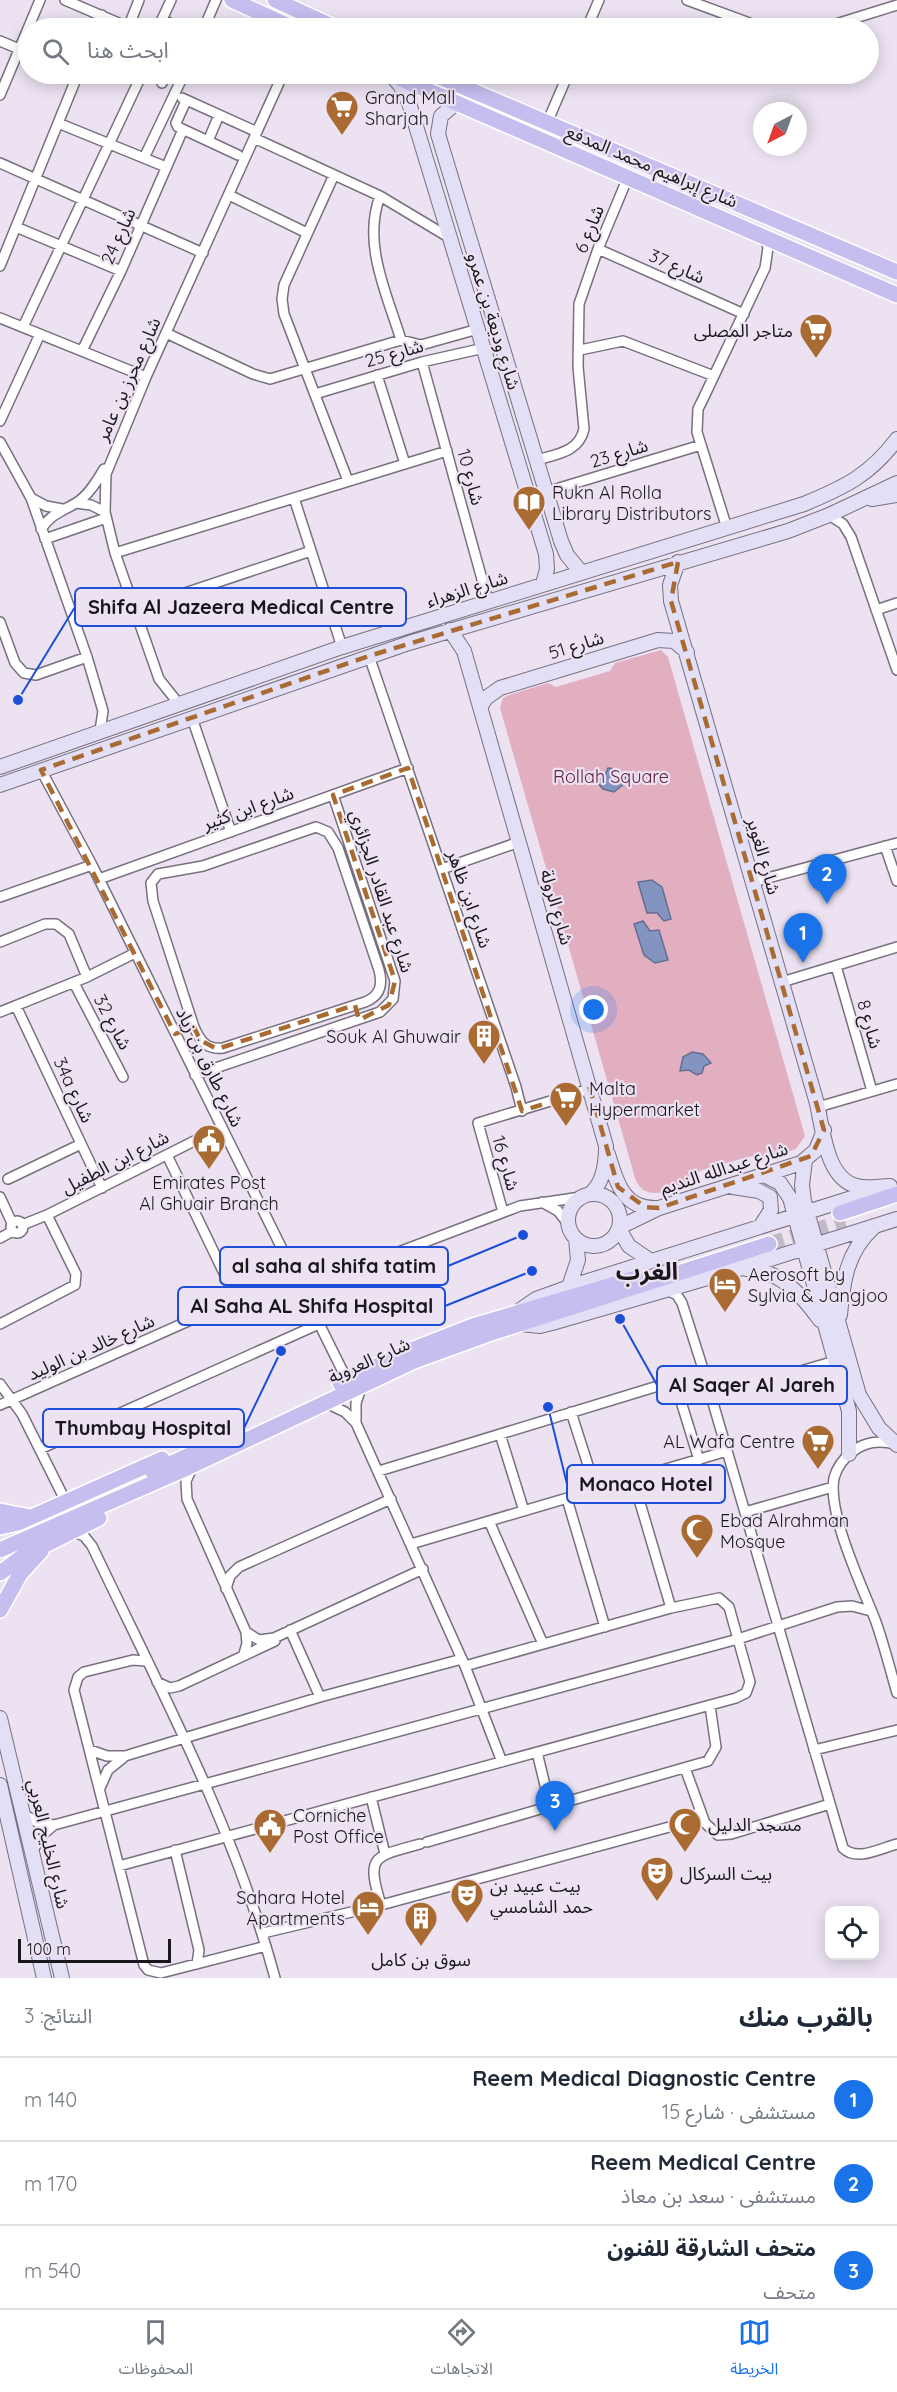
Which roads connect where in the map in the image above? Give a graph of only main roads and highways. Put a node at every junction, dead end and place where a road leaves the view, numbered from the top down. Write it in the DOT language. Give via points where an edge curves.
graph roads {
  1 [pos="232,0"];
  2 [pos="275,0"];
  3 [pos="271,18"];
  4 [pos="314,18"];
  5 [pos="412,84"];
  6 [pos="456,84"];
  7 [pos="552,144"];
  8 [pos="615,152"];
  9 [pos="897,272"];
  10 [pos="897,295"];
  11 [pos="895,1188"];
  12 [pos="897,1205"];
  13 [pos="766,1236"];
  14 [pos="519,1318"];
  15 [pos="188,1464"];
  16 [pos="0,1511"];
  17 [pos="30,1517"];
  18 [pos="0,1527"];
  19 [pos="19,1537"];
  20 [pos="0,1539"];
  21 [pos="52,1542"];
  22 [pos="0,1550"];
  23 [pos="0,1573"];
  24 [pos="0,1610"];
  1 -- 3 [label="main road"];
  2 -- 4 [label="main road"];
  5 -- 7 [label="main road, شارع إبراهيم محمد المدفع"];
  6 -- 8 [label="main road, شارع إبراهيم محمد المدفع"];
  7 -- 8 [label="main road" via="567,144 611,161"];
  7 -- 10 [label="main road, شارع إبراهيم محمد المدفع"];
  8 -- 9 [label="main road, شارع إبراهيم محمد المدفع"];
  11 -- 12 [label="main road" via="842,1217"];
  13 -- 14 [label="main road, شارع العروبة"];
  14 -- 15 [label="main road, شارع العروبة"];
  14 -- 15 [label="main road, شارع العروبة" via="430,1342 346,1380"];
  15 -- 17 [label="main road" via="166,1458 149,1463"];
  15 -- 19 [label="main road, شارع العروبة"];
  15 -- 21 [label="main road" via="149,1494"];
  16 -- 17 [label="main road"];
  17 -- 18 [label="main road"];
  19 -- 20 [label="main road, شارع العروبة"];
  19 -- 22 [label="main road, شارع العروبة"];
  21 -- 23 [label="main road"];
  21 -- 24 [label="main road" via="20,1574"];
}
